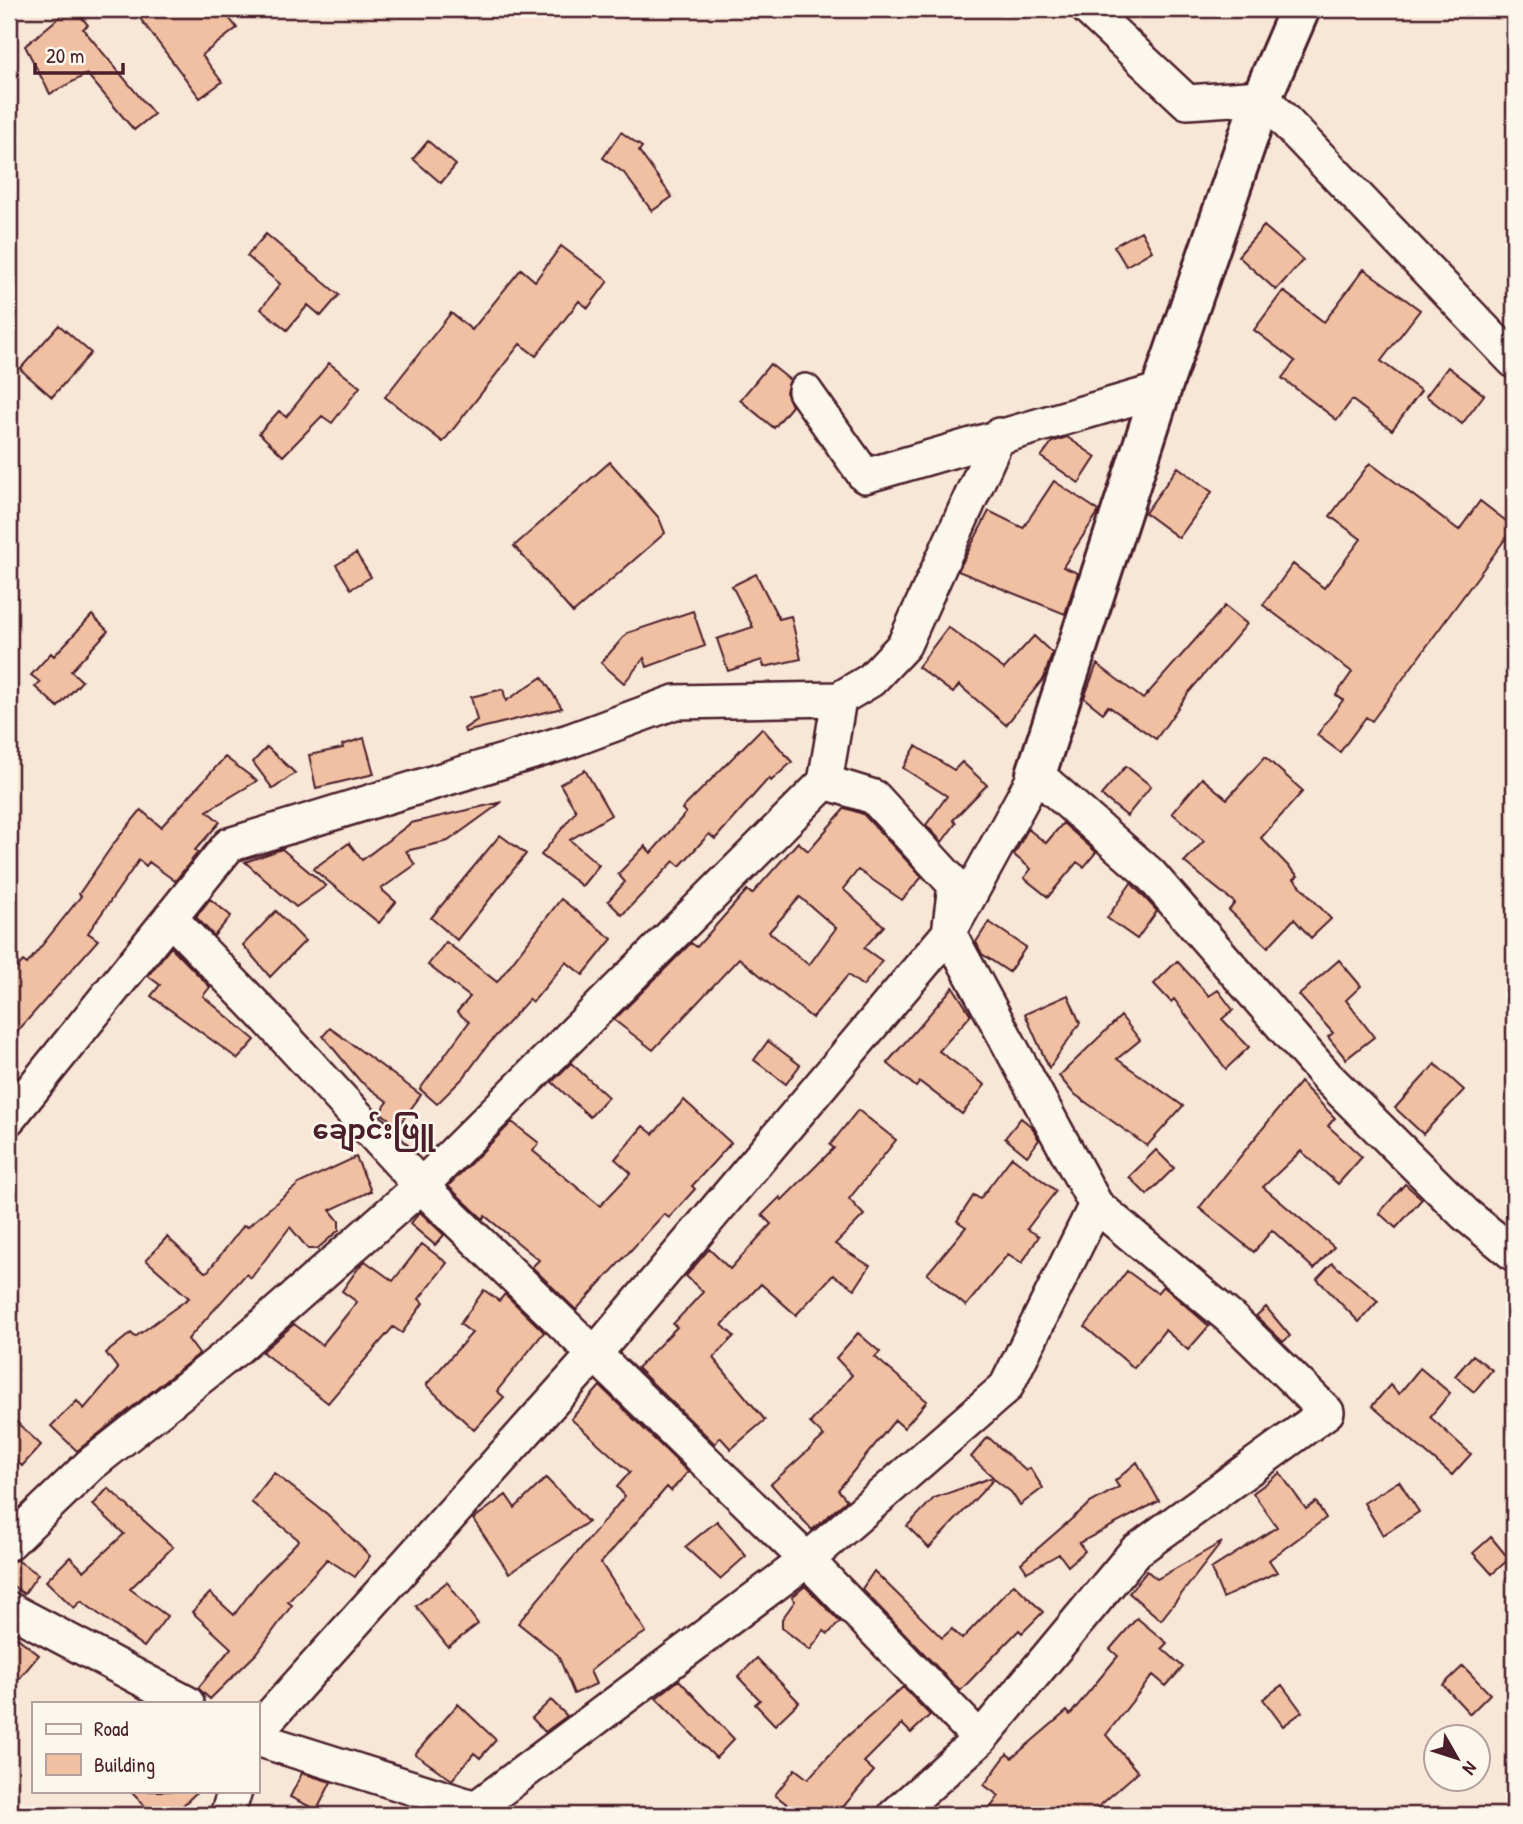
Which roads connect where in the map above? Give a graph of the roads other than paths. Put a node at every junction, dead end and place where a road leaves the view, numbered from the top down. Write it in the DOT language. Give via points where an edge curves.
graph roads {
  1 [pos="1088,9"];
  2 [pos="1300,9"];
  3 [pos="1262,97"];
  4 [pos="1514,361"];
  5 [pos="1161,390"];
  6 [pos="805,391"];
  7 [pos="999,435"];
  8 [pos="839,699"];
  9 [pos="1036,774"];
  10 [pos="825,782"];
  11 [pos="172,919"];
  12 [pos="950,933"];
  13 [pos="9,1118"];
  14 [pos="421,1186"];
  15 [pos="1096,1205"];
  16 [pos="1514,1254"];
  17 [pos="593,1356"];
  18 [pos="9,1543"];
  19 [pos="807,1560"];
  20 [pos="9,1609"];
  21 [pos="185,1702"];
  22 [pos="259,1729"];
  23 [pos="980,1739"];
  24 [pos="259,1740"];
  25 [pos="235,1792"];
  26 [pos="434,1805"];
  27 [pos="227,1815"];
  28 [pos="895,1815"];
  1 -- 3 [label="street" via="1187,102"];
  2 -- 3 [label="street"];
  3 -- 4 [label="street"];
  3 -- 5 [label="street"];
  5 -- 7 [label="street"];
  5 -- 9 [label="street"];
  6 -- 7 [label="street" via="865,476"];
  7 -- 8 [label="street" via="904,645 871,680"];
  8 -- 10 [label="street"];
  8 -- 11 [label="street" via="675,702 569,741 229,845"];
  9 -- 12 [label="street"];
  9 -- 16 [label="street" via="1150,873 1328,1078 1465,1214"];
  10 -- 12 [label="street" via="874,797 955,885"];
  10 -- 14 [label="street"];
  11 -- 13 [label="street"];
  11 -- 14 [label="street"];
  12 -- 15 [label="street"];
  12 -- 17 [label="street"];
  14 -- 17 [label="street"];
  14 -- 18 [label="street" via="237,1348 90,1465"];
  15 -- 19 [label="street" via="1006,1387"];
  15 -- 23 [label="street" via="1236,1322 1327,1412 1136,1551"];
  17 -- 19 [label="street"];
  17 -- 22 [label="street"];
  19 -- 23 [label="street"];
  19 -- 26 [label="street" via="476,1808"];
  20 -- 21 [label="street"];
  23 -- 28 [label="street"];
  24 -- 26 [label="street"];
  25 -- 27 [label="street"];
}
